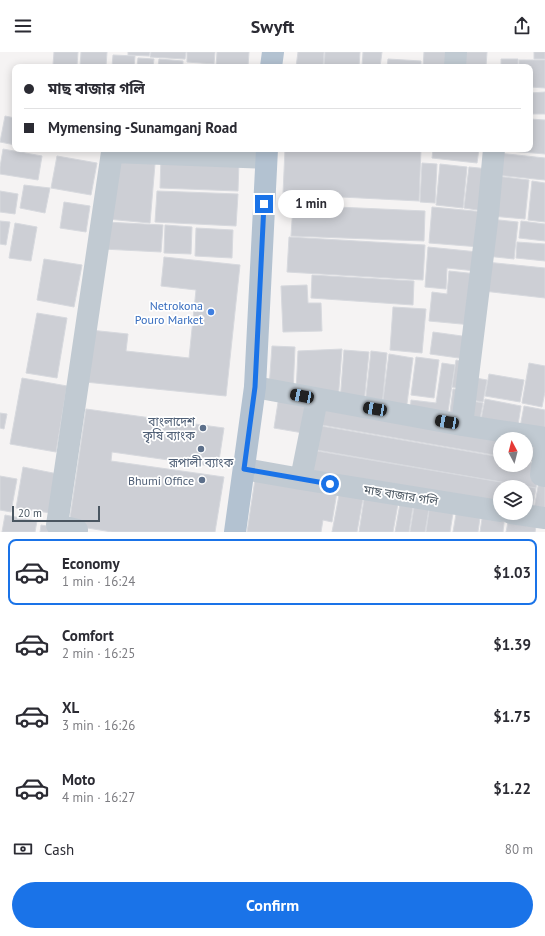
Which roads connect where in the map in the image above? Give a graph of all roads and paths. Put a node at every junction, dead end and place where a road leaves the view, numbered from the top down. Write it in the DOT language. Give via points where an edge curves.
graph roads {
  1 [pos="273,52"];
  2 [pos="456,52"];
  3 [pos="271,64"];
  4 [pos="455,64"];
  5 [pos="494,152"];
  6 [pos="266,154"];
  7 [pos="255,387"];
  8 [pos="317,399"];
  9 [pos="462,424"];
  10 [pos="545,438"];
  11 [pos="545,447"];
  12 [pos="244,469"];
  13 [pos="545,476"];
  14 [pos="301,479"];
  15 [pos="493,510"];
  16 [pos="533,516"];
  17 [pos="545,518"];
  18 [pos="76,532"];
  19 [pos="235,532"];
  1 -- 3 [label="main road"];
  2 -- 4 [label="street"];
  5 -- 9 [label="street"];
  6 -- 7 [label="main road"];
  6 -- 18 [label="street" via="112,152 57,524 77,530"];
  7 -- 8 [label="street"];
  7 -- 12 [label="main road"];
  8 -- 9 [label="street"];
  8 -- 14 [label="street"];
  9 -- 10 [label="street"];
  11 -- 13 [label="street" via="541,474"];
  12 -- 14 [label="street, মাছ বাজার গলি"];
  12 -- 19 [label="main road"];
  14 -- 15 [label="street, মাছ বাজার গলি"];
  16 -- 17 [label="street"];
}
